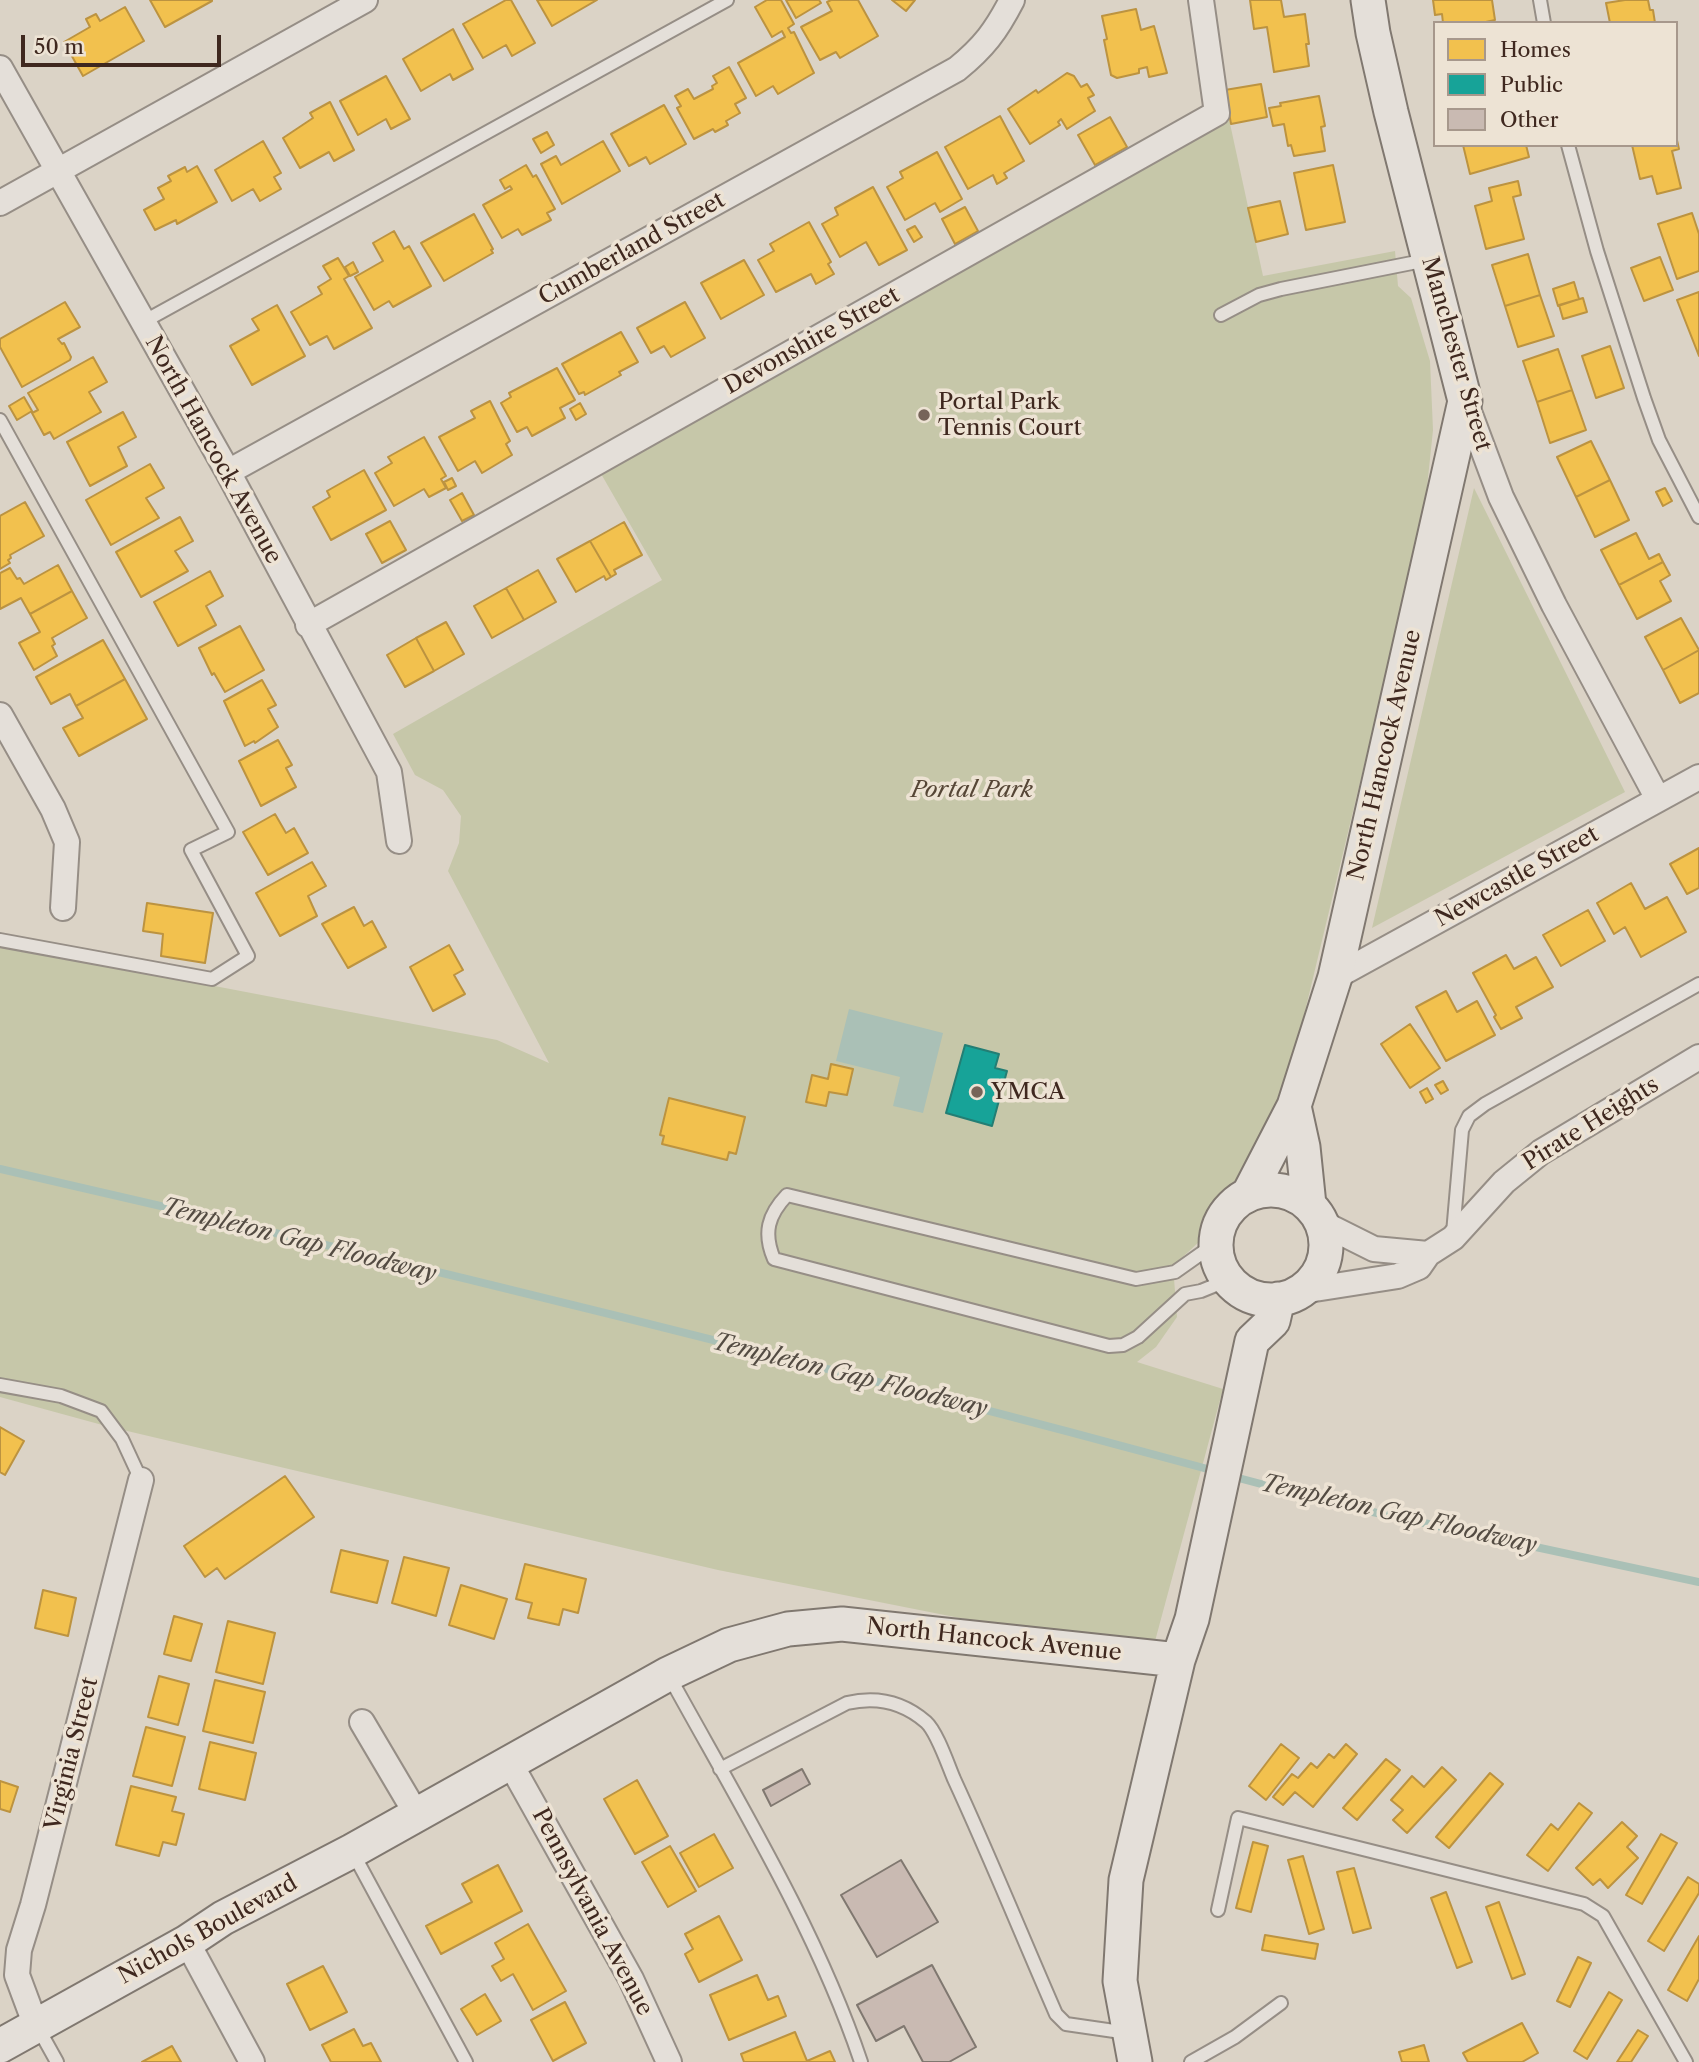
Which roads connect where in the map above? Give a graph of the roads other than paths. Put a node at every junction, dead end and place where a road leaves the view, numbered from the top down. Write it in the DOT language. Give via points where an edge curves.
graph roads {
  1 [pos="365,0"];
  2 [pos="727,0"];
  3 [pos="1012,0"];
  4 [pos="1201,0"];
  5 [pos="1368,0"];
  6 [pos="1540,0"];
  7 [pos="1544,21"];
  8 [pos="0,68"];
  9 [pos="1569,147"];
  10 [pos="57,171"];
  11 [pos="0,203"];
  12 [pos="1428,260"];
  13 [pos="1221,315"];
  14 [pos="143,322"];
  15 [pos="1465,401"];
  16 [pos="0,419"];
  17 [pos="228,472"];
  18 [pos="1699,517"];
  19 [pos="308,625"];
  20 [pos="0,715"];
  21 [pos="1699,777"];
  22 [pos="1658,799"];
  23 [pos="399,841"];
  24 [pos="63,908"];
  25 [pos="0,940"];
  26 [pos="1335,977"];
  27 [pos="1699,984"];
  28 [pos="1699,1057"];
  29 [pos="1294,1106"];
  30 [pos="1248,1195"];
  31 [pos="1315,1214"];
  32 [pos="1453,1238"];
  33 [pos="1216,1243"];
  34 [pos="1428,1254"];
  35 [pos="1232,1284"];
  36 [pos="1290,1295"];
  37 [pos="1252,1341"];
  38 [pos="0,1385"];
  39 [pos="141,1480"];
  40 [pos="811,1627"];
  41 [pos="1178,1660"];
  42 [pos="668,1674"];
  43 [pos="362,1722"];
  44 [pos="510,1763"];
  45 [pos="720,1769"];
  46 [pos="417,1815"];
  47 [pos="352,1851"];
  48 [pos="1218,1910"];
  49 [pos="187,1942"];
  50 [pos="1281,2003"];
  51 [pos="36,2026"];
  52 [pos="0,2046"];
  53 [pos="1132,2048"];
  54 [pos="57,2062"];
  55 [pos="252,2062"];
  56 [pos="466,2062"];
  57 [pos="670,2062"];
  58 [pos="861,2062"];
  59 [pos="1191,2062"];
  60 [pos="1686,2062"];
  1 -- 10 [label="street"];
  2 -- 14 [label="lane"];
  3 -- 17 [label="street, Cumberland Street" via="981,49 957,69"];
  4 -- 19 [label="street, Devonshire Street" via="1217,113"];
  5 -- 12 [label="street, Manchester Street"];
  6 -- 7 [label="lane"];
  8 -- 10 [label="street, North Hancock Avenue"];
  9 -- 18 [label="lane" via="1644,398 1659,440"];
  10 -- 11 [label="street"];
  10 -- 14 [label="street, North Hancock Avenue"];
  12 -- 13 [label="lane" via="1281,289"];
  12 -- 15 [label="street, Manchester Street"];
  14 -- 17 [label="street, North Hancock Avenue"];
  15 -- 22 [label="street, Manchester Street" via="1518,533"];
  15 -- 26 [label="street, North Hancock Avenue"];
  16 -- 25 [label="lane" via="229,832 191,850 248,956 212,979"];
  17 -- 19 [label="street, North Hancock Avenue"];
  19 -- 23 [label="street, North Hancock Avenue" via="389,772"];
  20 -- 24 [label="street" via="67,842"];
  21 -- 22 [label="street, Newcastle Street"];
  22 -- 26 [label="street, Newcastle Street"];
  26 -- 29 [label="street, North Hancock Avenue"];
  27 -- 32 [label="lane" via="1469,1116 1462,1130"];
  28 -- 32 [label="street, Pirate Heights" via="1541,1152 1504,1182"];
  29 -- 30 [label="street, North Hancock Avenue"];
  29 -- 31 [label="street"];
  30 -- 31 [label="street" via="1280,1191 1296,1196"];
  30 -- 33 [label="street, North Hancock Avenue" via="1222,1220"];
  31 -- 34 [label="street" via="1374,1249"];
  31 -- 36 [label="street" via="1325,1238 1321,1268 1313,1280"];
  32 -- 34 [label="street, Pirate Heights"];
  33 -- 35 [label="street" via="1217,1256"];
  33 -- 35 [label="lane" via="1175,1272 1136,1279 788,1195 774,1209 769,1226 774,1259 1109,1346 1138,1337 1185,1294"];
  34 -- 36 [label="street, Pirate Heights" via="1419,1266 1398,1276"];
  35 -- 36 [label="street" via="1263,1300"];
  35 -- 37 [label="street" via="1236,1312"];
  36 -- 37 [label="street"];
  37 -- 41 [label="street" via="1192,1619"];
  38 -- 39 [label="lane" via="61,1396 101,1410"];
  39 -- 51 [label="street, Virginia Street" via="19,1950 17,1975"];
  40 -- 41 [label="street, North Hancock Avenue" via="869,1625"];
  40 -- 42 [label="street, Nichols Boulevard" via="729,1645"];
  41 -- 53 [label="street" via="1126,1880 1121,1981"];
  42 -- 44 [label="street, Nichols Boulevard"];
  42 -- 45 [label="lane"];
  43 -- 46 [label="street"];
  44 -- 46 [label="street, Nichols Boulevard"];
  44 -- 57 [label="street, Pennsylvania Avenue" via="631,1979"];
  45 -- 53 [label="lane" via="847,1703 865,1699 906,1708 929,1724 1056,2014 1066,2024"];
  45 -- 58 [label="lane" via="805,1927"];
  46 -- 47 [label="street, Nichols Boulevard"];
  47 -- 49 [label="street, Nichols Boulevard" via="223,1918"];
  47 -- 56 [label="lane"];
  48 -- 60 [label="lane" via="1238,1818 1584,1905 1603,1916"];
  49 -- 51 [label="street, Nichols Boulevard"];
  49 -- 55 [label="street"];
  50 -- 59 [label="lane"];
  51 -- 52 [label="street, Nichols Boulevard"];
  51 -- 54 [label="lane"];
}
